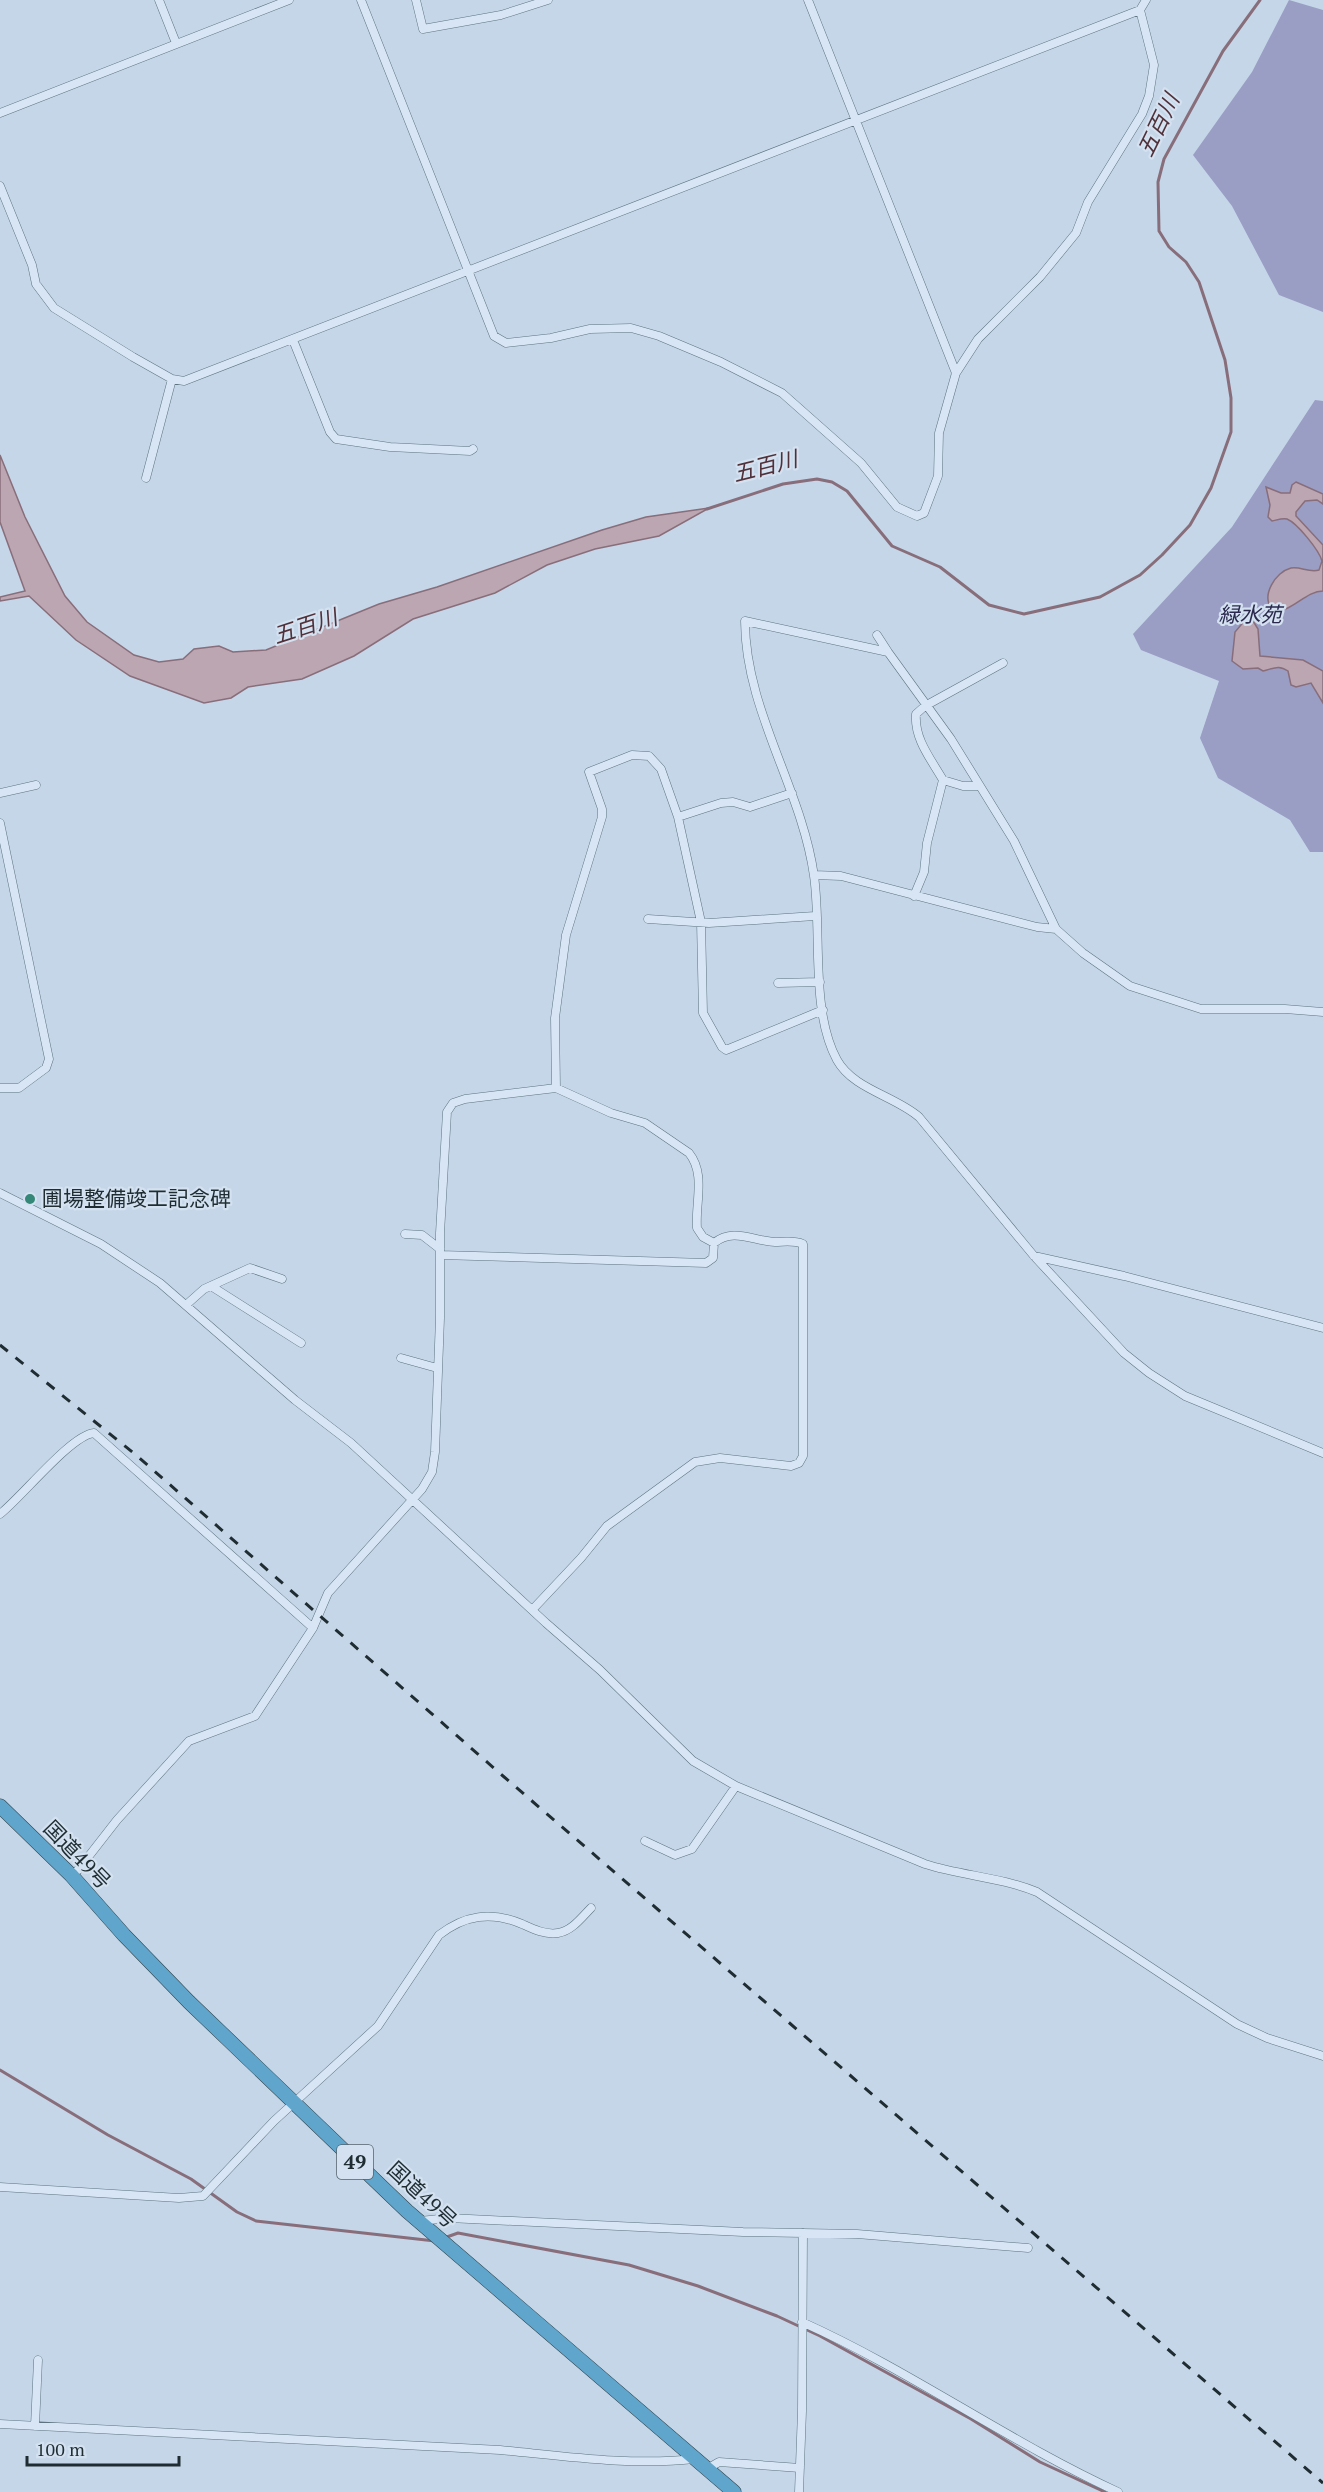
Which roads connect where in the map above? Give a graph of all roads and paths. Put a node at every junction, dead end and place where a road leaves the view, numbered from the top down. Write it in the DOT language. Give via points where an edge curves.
graph roads {
  1 [pos="159,0"];
  2 [pos="289,0"];
  3 [pos="361,0"];
  4 [pos="416,0"];
  5 [pos="548,0"];
  6 [pos="808,0"];
  7 [pos="1146,0"];
  8 [pos="1140,10"];
  9 [pos="176,44"];
  10 [pos="0,113"];
  11 [pos="856,120"];
  12 [pos="0,186"];
  13 [pos="468,271"];
  14 [pos="293,340"];
  15 [pos="956,373"];
  16 [pos="172,379"];
  17 [pos="473,449"];
  18 [pos="146,478"];
  19 [pos="877,635"];
  20 [pos="888,652"];
  21 [pos="1004,663"];
  22 [pos="925,706"];
  23 [pos="943,780"];
  24 [pos="36,785"];
  25 [pos="979,786"];
  26 [pos="0,793"];
  27 [pos="792,794"];
  28 [pos="678,817"];
  29 [pos="0,823"];
  30 [pos="814,875"];
  31 [pos="914,896"];
  32 [pos="815,916"];
  33 [pos="648,919"];
  34 [pos="701,922"];
  35 [pos="1056,929"];
  36 [pos="820,982"];
  37 [pos="778,983"];
  38 [pos="823,1010"];
  39 [pos="1323,1012"];
  40 [pos="0,1088"];
  41 [pos="556,1088"];
  42 [pos="0,1193"];
  43 [pos="405,1234"];
  44 [pos="714,1243"];
  45 [pos="440,1252"];
  46 [pos="1034,1256"];
  47 [pos="282,1279"];
  48 [pos="210,1286"];
  49 [pos="186,1305"];
  50 [pos="1323,1328"];
  51 [pos="301,1343"];
  52 [pos="400,1358"];
  53 [pos="437,1368"];
  54 [pos="1323,1453"];
  55 [pos="412,1500"];
  56 [pos="0,1514"];
  57 [pos="533,1609"];
  58 [pos="313,1628"];
  59 [pos="736,1786"];
  60 [pos="0,1806"];
  61 [pos="645,1840"];
  62 [pos="70,1875"];
  63 [pos="591,1908"];
  64 [pos="1323,2056"];
  65 [pos="294,2104"];
  66 [pos="0,2187"];
  67 [pos="419,2221"];
  68 [pos="803,2233"];
  69 [pos="1028,2248"];
  70 [pos="802,2322"];
  71 [pos="38,2360"];
  72 [pos="0,2424"];
  73 [pos="35,2426"];
  74 [pos="695,2459"];
  75 [pos="800,2468"];
  76 [pos="707,2469"];
  77 [pos="734,2492"];
  78 [pos="799,2492"];
  79 [pos="1118,2492"];
  1 -- 9 [label="street"];
  2 -- 9 [label="street"];
  3 -- 13 [label="street"];
  4 -- 5 [label="street" via="423,29 501,15"];
  6 -- 11 [label="street"];
  7 -- 8 [label="street"];
  8 -- 11 [label="street"];
  8 -- 15 [label="street" via="1154,65 1142,114 1088,202 1076,233 1040,277 978,339"];
  9 -- 10 [label="street"];
  11 -- 13 [label="street"];
  11 -- 15 [label="street"];
  12 -- 16 [label="street" via="36,284 54,308"];
  13 -- 14 [label="street"];
  13 -- 15 [label="street" via="490,329 506,343 631,328 721,362 782,393 861,463 897,507 916,516 924,513 938,476 939,433"];
  14 -- 16 [label="street" via="184,381"];
  14 -- 17 [label="street" via="336,439 435,451"];
  16 -- 18 [label="street"];
  19 -- 20 [label="street"];
  20 -- 22 [label="street"];
  20 -- 27 [label="street" via="745,621 753,683"];
  21 -- 22 [label="street"];
  22 -- 23 [label="street" via="916,714 915,729"];
  22 -- 25 [label="street" via="951,739"];
  23 -- 25 [label="street"];
  23 -- 31 [label="street" via="924,872"];
  24 -- 26 [label="street"];
  25 -- 35 [label="street" via="1014,841"];
  27 -- 28 [label="street" via="756,806 728,802"];
  27 -- 30 [label="street"];
  28 -- 34 [label="street"];
  28 -- 41 [label="street" via="661,769 649,756 632,755 589,772 602,808 601,824 567,935 555,1017"];
  29 -- 40 [label="street" via="49,1059 46,1068 19,1088"];
  30 -- 31 [label="street" via="841,876"];
  30 -- 32 [label="street"];
  31 -- 35 [label="street"];
  32 -- 34 [label="street"];
  32 -- 36 [label="street"];
  33 -- 34 [label="street"];
  34 -- 38 [label="street" via="703,1013 724,1049"];
  35 -- 39 [label="street" via="1130,986 1193,1007"];
  36 -- 37 [label="street"];
  36 -- 38 [label="street"];
  38 -- 46 [label="street" via="833,1050 844,1070 919,1117"];
  41 -- 44 [label="street" via="611,1113 645,1123 689,1153 695,1160 698,1178 697,1228"];
  41 -- 45 [label="street" via="465,1099 449,1107"];
  42 -- 49 [label="street" via="110,1249"];
  43 -- 45 [label="street" via="422,1235"];
  44 -- 45 [label="street" via="713,1258 706,1263"];
  44 -- 57 [label="street" via="728,1236 744,1235 765,1241 799,1242 805,1248 801,1461 791,1466 720,1458 695,1462 608,1526"];
  45 -- 53 [label="street"];
  46 -- 50 [label="street"];
  46 -- 54 [label="street" via="1112,1342 1149,1373 1194,1400"];
  47 -- 48 [label="street" via="250,1268"];
  48 -- 49 [label="street"];
  48 -- 51 [label="street"];
  49 -- 55 [label="street" via="351,1443"];
  52 -- 53 [label="street"];
  53 -- 55 [label="street" via="433,1466 428,1481"];
  55 -- 57 [label="street"];
  55 -- 58 [label="street" via="328,1593"];
  56 -- 58 [label="street" via="72,1444 94,1433"];
  57 -- 59 [label="street" via="693,1761"];
  58 -- 62 [label="street" via="255,1716 189,1741"];
  59 -- 61 [label="street" via="692,1849 675,1855"];
  59 -- 64 [label="street" via="925,1864 1037,1892 1237,2024"];
  60 -- 62 [label="highway, 国道49号 / 49"];
  62 -- 65 [label="highway, 国道49号 / 49" via="124,1935"];
  63 -- 65 [label="street" via="579,1921 557,1933 537,1931 489,1914 449,1928 439,1935 378,2026"];
  65 -- 66 [label="street" via="200,2196"];
  65 -- 67 [label="highway, 国道49号 / 49"];
  67 -- 68 [label="street" via="460,2218"];
  67 -- 74 [label="highway, 国道49号 / 49"];
  68 -- 69 [label="street"];
  68 -- 70 [label="street"];
  70 -- 75 [label="street"];
  70 -- 79 [label="street" via="863,2351 1026,2445"];
  71 -- 73 [label="street"];
  72 -- 73 [label="street"];
  73 -- 74 [label="street" via="574,2457"];
  74 -- 76 [label="highway, 国道49号 / 49"];
  75 -- 76 [label="street" via="719,2462"];
  75 -- 78 [label="street"];
  76 -- 77 [label="highway, 国道49号 / 49"];
}
